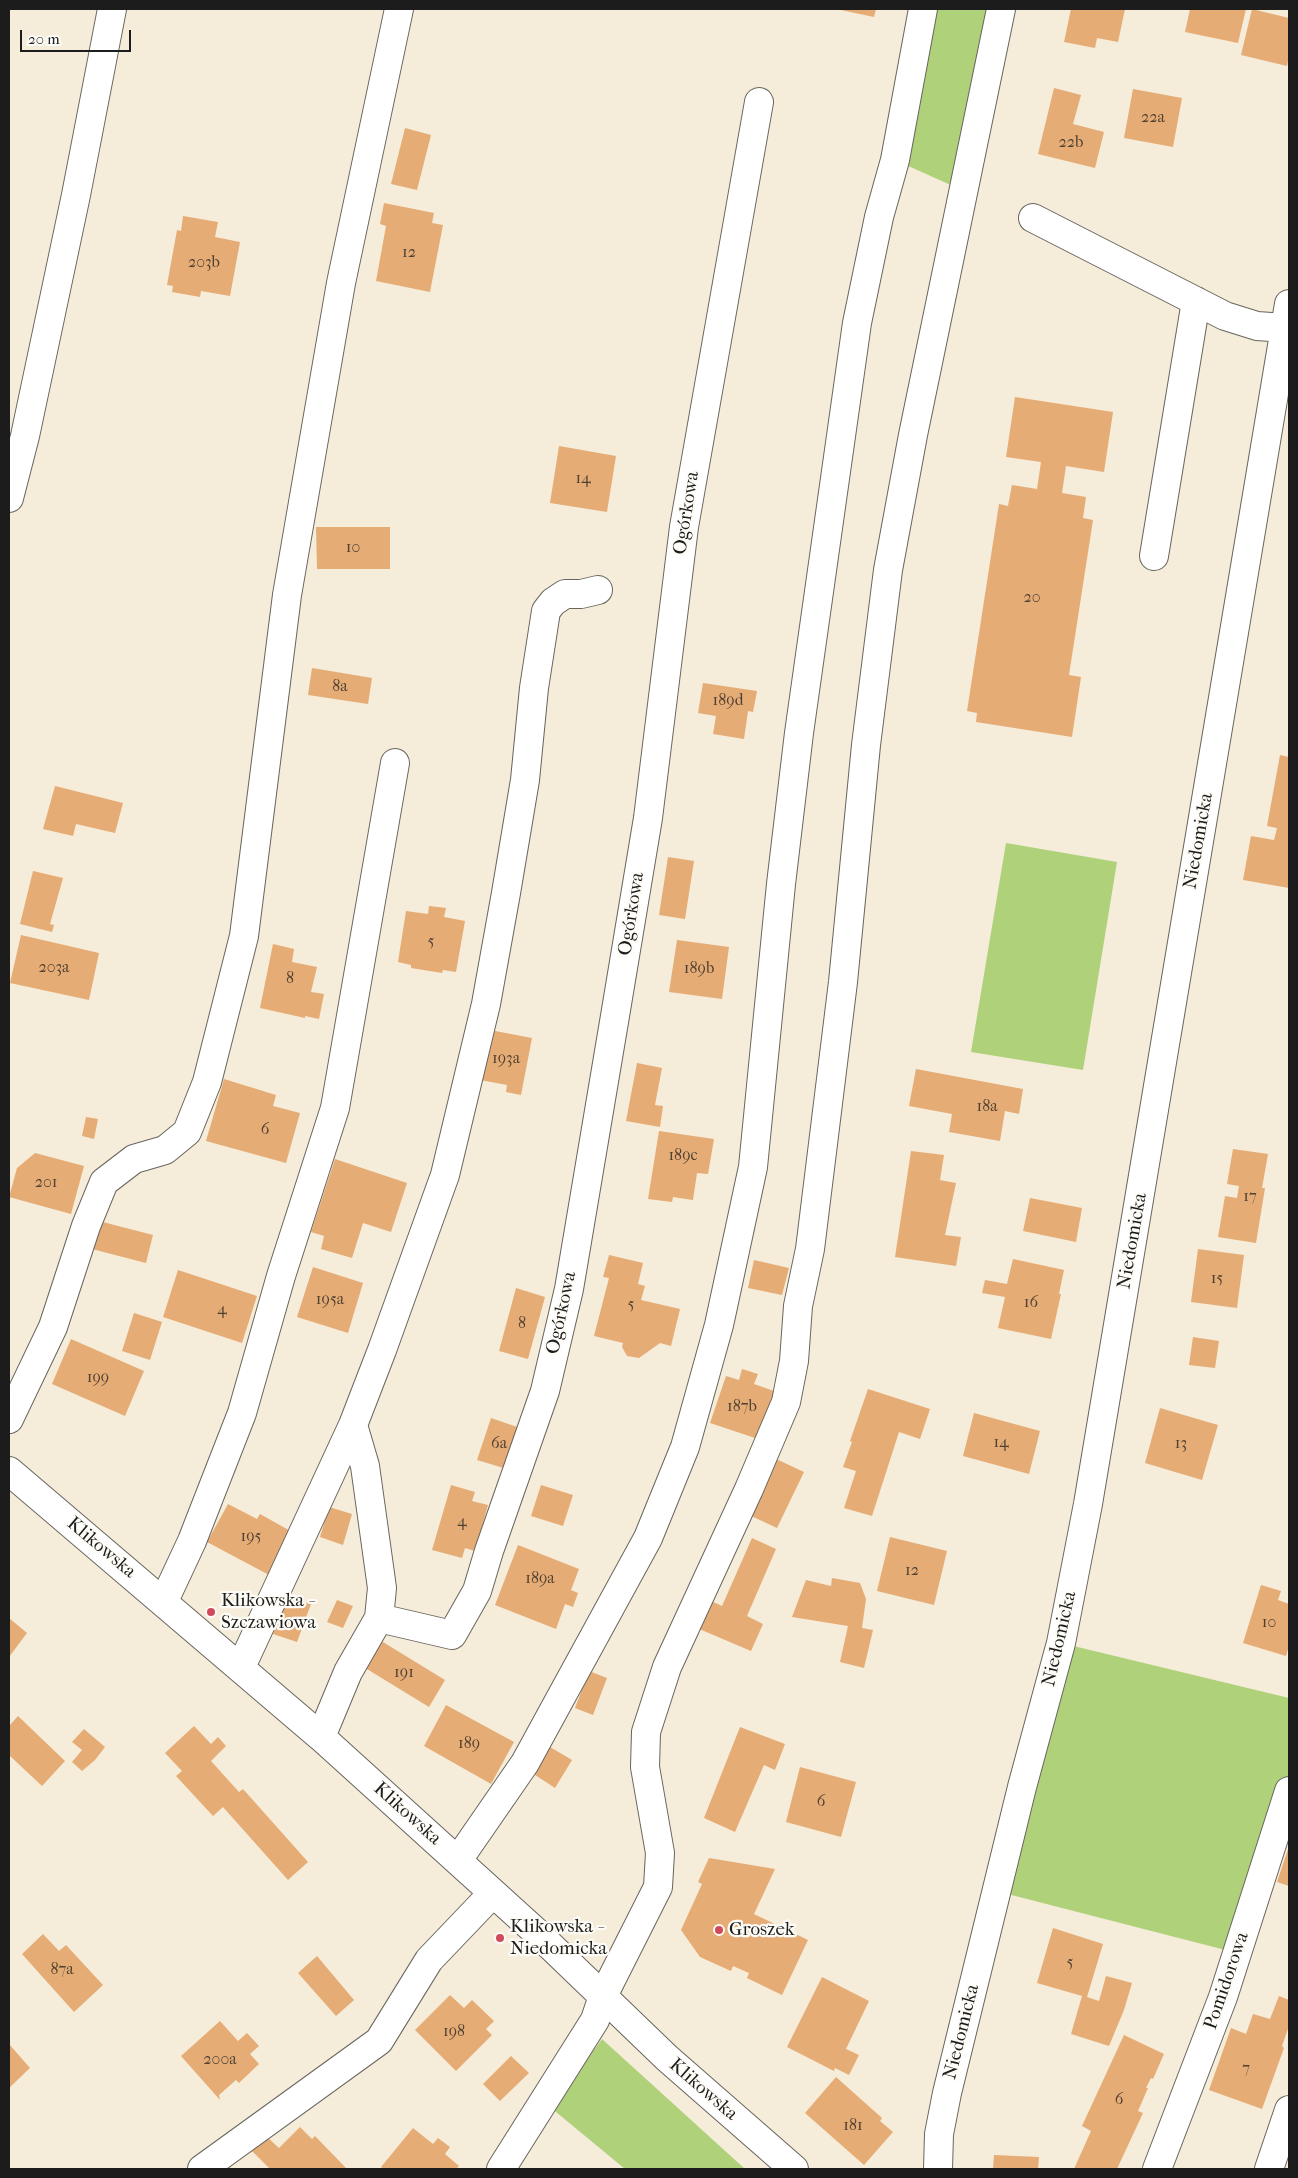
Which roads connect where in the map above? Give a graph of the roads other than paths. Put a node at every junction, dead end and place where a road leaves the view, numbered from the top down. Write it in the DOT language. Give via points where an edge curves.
graph roads {
  1 [pos="112,9"];
  2 [pos="399,9"];
  3 [pos="923,9"];
  4 [pos="1001,9"];
  5 [pos="759,102"];
  6 [pos="1032,218"];
  7 [pos="1196,301"];
  8 [pos="1287,316"];
  9 [pos="9,498"];
  10 [pos="1154,556"];
  11 [pos="598,590"];
  12 [pos="396,763"];
  13 [pos="9,1419"];
  14 [pos="353,1425"];
  15 [pos="9,1471"];
  16 [pos="164,1601"];
  17 [pos="379,1618"];
  18 [pos="241,1667"];
  19 [pos="321,1736"];
  20 [pos="1289,1791"];
  21 [pos="458,1860"];
  22 [pos="493,1893"];
  23 [pos="603,1996"];
  24 [pos="1289,2110"];
  25 [pos="202,2169"];
  26 [pos="501,2169"];
  27 [pos="794,2169"];
  28 [pos="938,2169"];
  29 [pos="1158,2169"];
  30 [pos="1269,2169"];
  1 -- 9 [label="street" via="74,205"];
  2 -- 13 [label="street" via="341,283 287,595 244,936 207,1082 187,1132 165,1150 134,1159 104,1182 53,1328"];
  3 -- 21 [label="street" via="895,160 879,216 857,323 799,733 753,1167 719,1325 685,1447 648,1538 525,1763"];
  4 -- 23 [label="street" via="888,570 866,745 843,982 810,1249 798,1306 794,1361 786,1402 667,1667 646,1732 646,1767 660,1852 658,1888"];
  5 -- 17 [label="street, Ogórkowa" via="684,527 648,818 620,987 569,1288 544,1391 477,1591 452,1636"];
  6 -- 7 [label="street"];
  7 -- 8 [label="street" via="1225,316 1257,326"];
  7 -- 10 [label="street"];
  8 -- 28 [label="street, Niedomicka" via="1088,1504 1061,1643 947,2093 939,2134"];
  11 -- 14 [label="street" via="565,594 546,611 525,780 486,1004 445,1175"];
  12 -- 16 [label="street" via="335,1108 281,1276 242,1413 192,1541"];
  14 -- 17 [label="street" via="365,1466 382,1588"];
  14 -- 18 [label="street"];
  15 -- 16 [label="street, Klikowska"];
  16 -- 18 [label="street, Klikowska"];
  17 -- 19 [label="street" via="348,1672"];
  18 -- 19 [label="street, Klikowska"];
  19 -- 21 [label="street, Klikowska"];
  20 -- 29 [label="street, Pomidorowa" via="1222,1998"];
  21 -- 22 [label="street, Klikowska"];
  22 -- 23 [label="street, Klikowska"];
  22 -- 25 [label="street" via="429,1960 379,2041"];
  23 -- 26 [label="street" via="595,2020"];
  23 -- 27 [label="street, Klikowska" via="667,2058"];
  24 -- 30 [label="street"];
}
